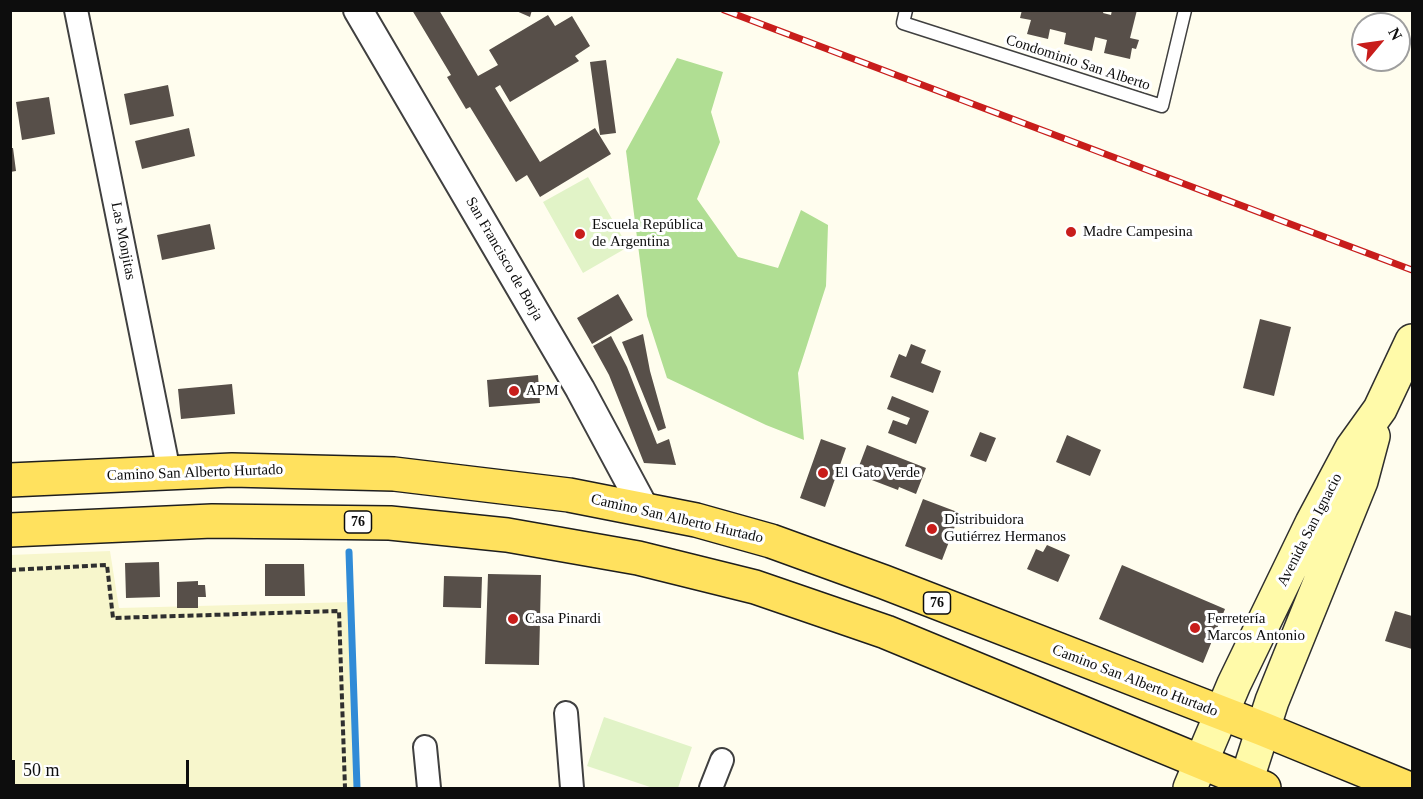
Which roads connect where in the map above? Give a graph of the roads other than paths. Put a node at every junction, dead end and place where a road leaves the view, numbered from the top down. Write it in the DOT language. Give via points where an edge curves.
graph roads {
  1 [pos="76,10"];
  2 [pos="357,10"];
  3 [pos="906,10"];
  4 [pos="1185,10"];
  5 [pos="1413,341"];
  6 [pos="1380,409"];
  7 [pos="169,472"];
  8 [pos="10,480"];
  9 [pos="645,510"];
  10 [pos="10,530"];
  11 [pos="566,713"];
  12 [pos="1222,715"];
  13 [pos="1263,729"];
  14 [pos="425,747"];
  15 [pos="722,760"];
  16 [pos="1195,775"];
  17 [pos="1252,786"];
  18 [pos="429,789"];
  19 [pos="572,789"];
  20 [pos="711,789"];
  21 [pos="1407,789"];
  1 -- 7 [label="street, Las Monjitas"];
  2 -- 9 [label="street, San Francisco de Borja" via="580,389"];
  3 -- 4 [label="lane, Condominio San Alberto" via="903,22 1162,106"];
  5 -- 6 [label="main road, Avenida San Ignacio"];
  6 -- 12 [label="main road, Avenida San Ignacio" via="1352,448 1317,514"];
  6 -- 13 [label="main road, Avenida San Ignacio" via="1361,481 1283,670"];
  7 -- 8 [label="main road, Camino San Alberto Hurtado / 76"];
  7 -- 9 [label="main road, Camino San Alberto Hurtado / 76" via="394,474 569,495"];
  9 -- 12 [label="main road, Camino San Alberto Hurtado / 76" via="771,541"];
  10 -- 16 [label="main road, 76" via="212,521 390,523 507,535 638,558 755,587 886,632"];
  11 -- 19 [label="street"];
  12 -- 13 [label="main road, Camino San Alberto Hurtado / 76"];
  12 -- 16 [label="main road, Avenida San Ignacio"];
  13 -- 17 [label="main road, Avenida San Ignacio"];
  13 -- 21 [label="main road, Camino San Alberto Hurtado / 76"];
  14 -- 18 [label="street"];
  15 -- 20 [label="street"];
  16 -- 17 [label="main road, 76"];
}
